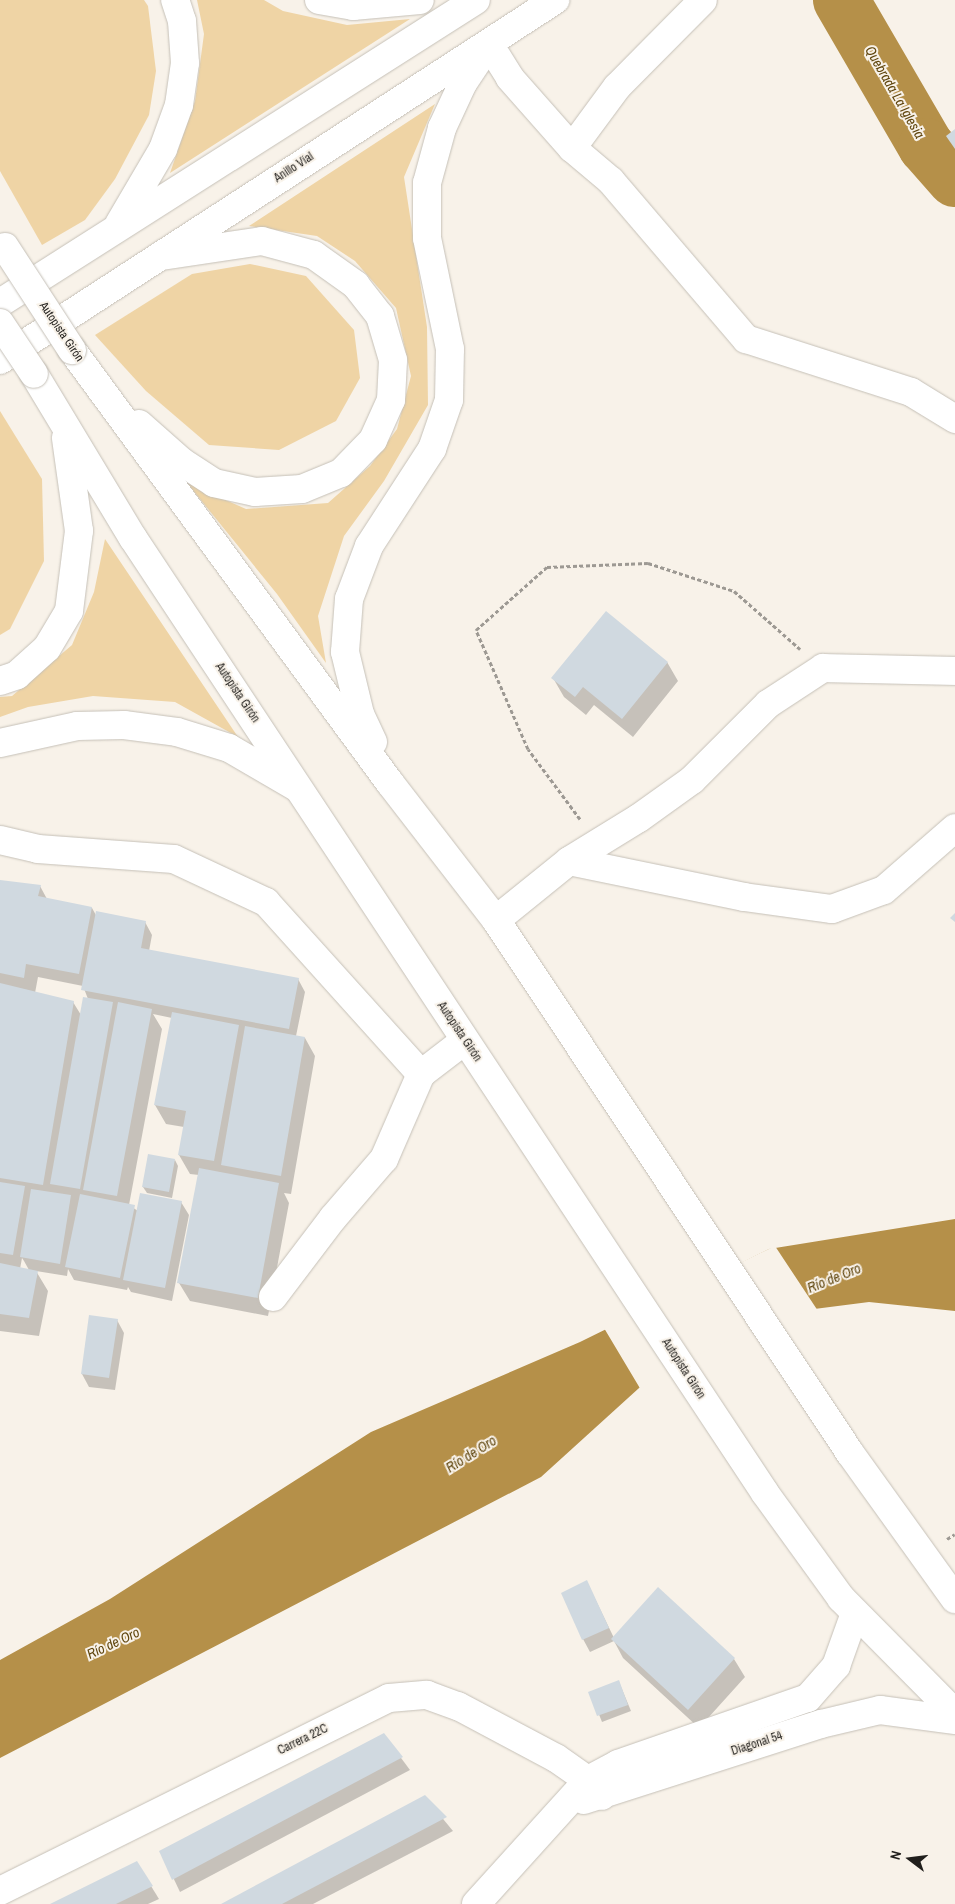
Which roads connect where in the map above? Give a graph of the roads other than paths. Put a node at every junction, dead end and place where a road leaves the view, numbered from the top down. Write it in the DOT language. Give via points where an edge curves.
graph roads {
  1 [pos="175,0"];
  2 [pos="320,0"];
  3 [pos="420,0"];
  4 [pos="476,0"];
  5 [pos="555,0"];
  6 [pos="703,0"];
  7 [pos="490,44"];
  8 [pos="572,148"];
  9 [pos="116,230"];
  10 [pos="3,243"];
  11 [pos="160,256"];
  12 [pos="2,309"];
  13 [pos="0,360"];
  14 [pos="106,399"];
  15 [pos="955,419"];
  16 [pos="63,422"];
  17 [pos="955,671"];
  18 [pos="0,681"];
  19 [pos="0,743"];
  20 [pos="390,782"];
  21 [pos="301,791"];
  22 [pos="955,828"];
  23 [pos="0,840"];
  24 [pos="569,861"];
  25 [pos="496,920"];
  26 [pos="464,1041"];
  27 [pos="421,1074"];
  28 [pos="274,1297"];
  29 [pos="953,1592"];
  30 [pos="854,1613"];
  31 [pos="955,1713"];
  32 [pos="955,1720"];
  33 [pos="595,1788"];
  34 [pos="0,1890"];
  35 [pos="476,1904"];
  1 -- 9 [label="main road" via="182,21 185,63 179,105 163,149"];
  2 -- 3 [label="main road" via="353,6"];
  4 -- 9 [label="main road"];
  5 -- 7 [label="main road, Anillo Víal"];
  6 -- 8 [label="main road" via="617,87"];
  7 -- 8 [label="main road" via="510,78"];
  7 -- 11 [label="main road, Anillo Víal"];
  7 -- 20 [label="main road" via="463,83 442,128 427,183 426,238 450,349 449,400 432,449 369,546 349,599 346,652 360,714"];
  8 -- 15 [label="main road" via="611,181 746,339 911,392"];
  9 -- 12 [label="main road"];
  10 -- 14 [label="main road, Autopista Girón, bridge"];
  11 -- 13 [label="main road, Anillo Víal"];
  11 -- 14 [label="main road" via="262,241 314,255 356,285 380,316 393,360 390,400 373,440 341,473 302,489 255,492 214,483 182,462"];
  12 -- 16 [label="main road, Autopista Girón, bridge" via="34,374"];
  14 -- 20 [label="main road, Autopista Girón"];
  16 -- 18 [label="main road" via="79,530 69,611 47,648 17,675"];
  16 -- 21 [label="main road, Autopista Girón" via="134,538"];
  17 -- 24 [label="main road" via="822,668 768,704 692,780"];
  19 -- 21 [label="main road" via="77,726 124,725 177,732 229,748"];
  20 -- 25 [label="main road, Autopista Girón"];
  21 -- 26 [label="main road, Autopista Girón"];
  22 -- 24 [label="main road" via="884,890 832,909 744,896"];
  23 -- 27 [label="main road" via="38,849 174,859 266,902"];
  24 -- 25 [label="main road"];
  25 -- 29 [label="main road, Autopista Girón" via="850,1453"];
  26 -- 27 [label="main road"];
  26 -- 30 [label="main road, Autopista Girón" via="765,1493"];
  27 -- 28 [label="main road" via="384,1159 333,1218"];
  30 -- 31 [label="main road, Autopista Girón"];
  30 -- 33 [label="main road, Diagonal 54" via="836,1666 808,1698 618,1764"];
  32 -- 33 [label="main road, Diagonal 54" via="880,1710"];
  33 -- 34 [label="main road, Carrera 22C" via="556,1758 458,1706 427,1695 389,1698"];
  33 -- 35 [label="main road, Diagonal 54" via="563,1805"];
}
